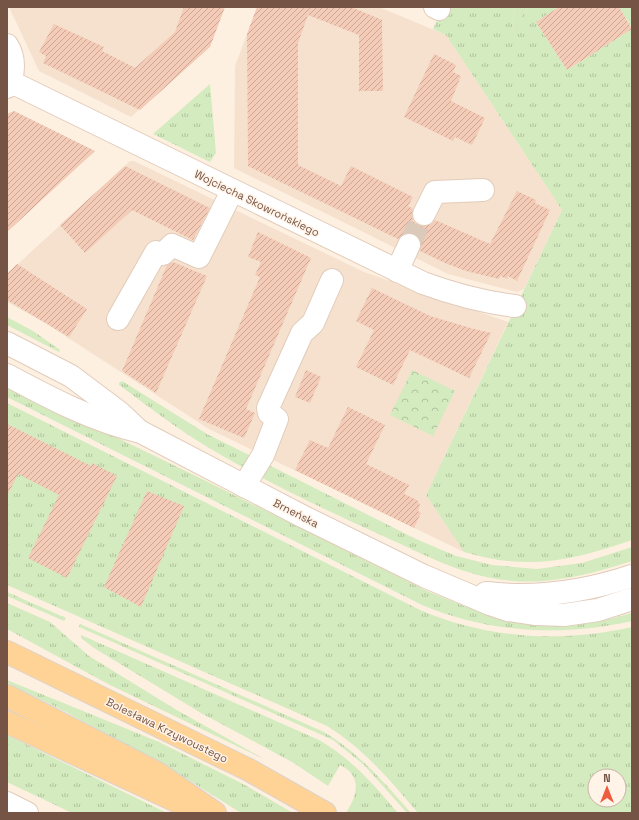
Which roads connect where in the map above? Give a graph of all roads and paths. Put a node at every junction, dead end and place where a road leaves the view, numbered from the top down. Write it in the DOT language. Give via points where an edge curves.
graph roads {
  1 [pos="7,45"];
  2 [pos="8,83"];
  3 [pos="483,190"];
  4 [pos="232,191"];
  5 [pos="424,214"];
  6 [pos="409,245"];
  7 [pos="398,271"];
  8 [pos="332,280"];
  9 [pos="515,306"];
  10 [pos="118,319"];
  11 [pos="7,343"];
  12 [pos="7,375"];
  13 [pos="140,432"];
  14 [pos="244,486"];
  15 [pos="632,576"];
  16 [pos="455,588"];
  17 [pos="632,599"];
  18 [pos="7,652"];
  19 [pos="7,696"];
  20 [pos="7,722"];
  21 [pos="7,803"];
  22 [pos="27,813"];
  23 [pos="202,813"];
  24 [pos="215,813"];
  25 [pos="325,813"];
  1 -- 2 [label="street" via="14,69"];
  2 -- 4 [label="street, Wojciecha Skowrońskiego"];
  3 -- 5 [label="street" via="435,192"];
  4 -- 7 [label="street, Wojciecha Skowrońskiego"];
  4 -- 10 [label="street" via="199,257 172,244 163,254 156,252"];
  6 -- 7 [label="street"];
  7 -- 9 [label="street, Wojciecha Skowrońskiego" via="463,297"];
  8 -- 14 [label="street" via="313,323 302,332 268,408 269,413 277,419 263,455"];
  11 -- 13 [label="street, Brneńska" via="71,376 119,412"];
  12 -- 13 [label="street, Brneńska" via="95,418"];
  13 -- 14 [label="street, Brneńska"];
  14 -- 16 [label="street, Brneńska" via="424,576"];
  15 -- 16 [label="street, Brneńska" via="589,589 548,595 508,595"];
  16 -- 17 [label="street, Brneńska" via="508,610 536,614 564,615 598,610"];
  18 -- 25 [label="main road, Bolesława Krzywoustego" via="249,770"];
  19 -- 24 [label="main road" via="157,773"];
  20 -- 23 [label="main road"];
  21 -- 22 [label="street"];
}
